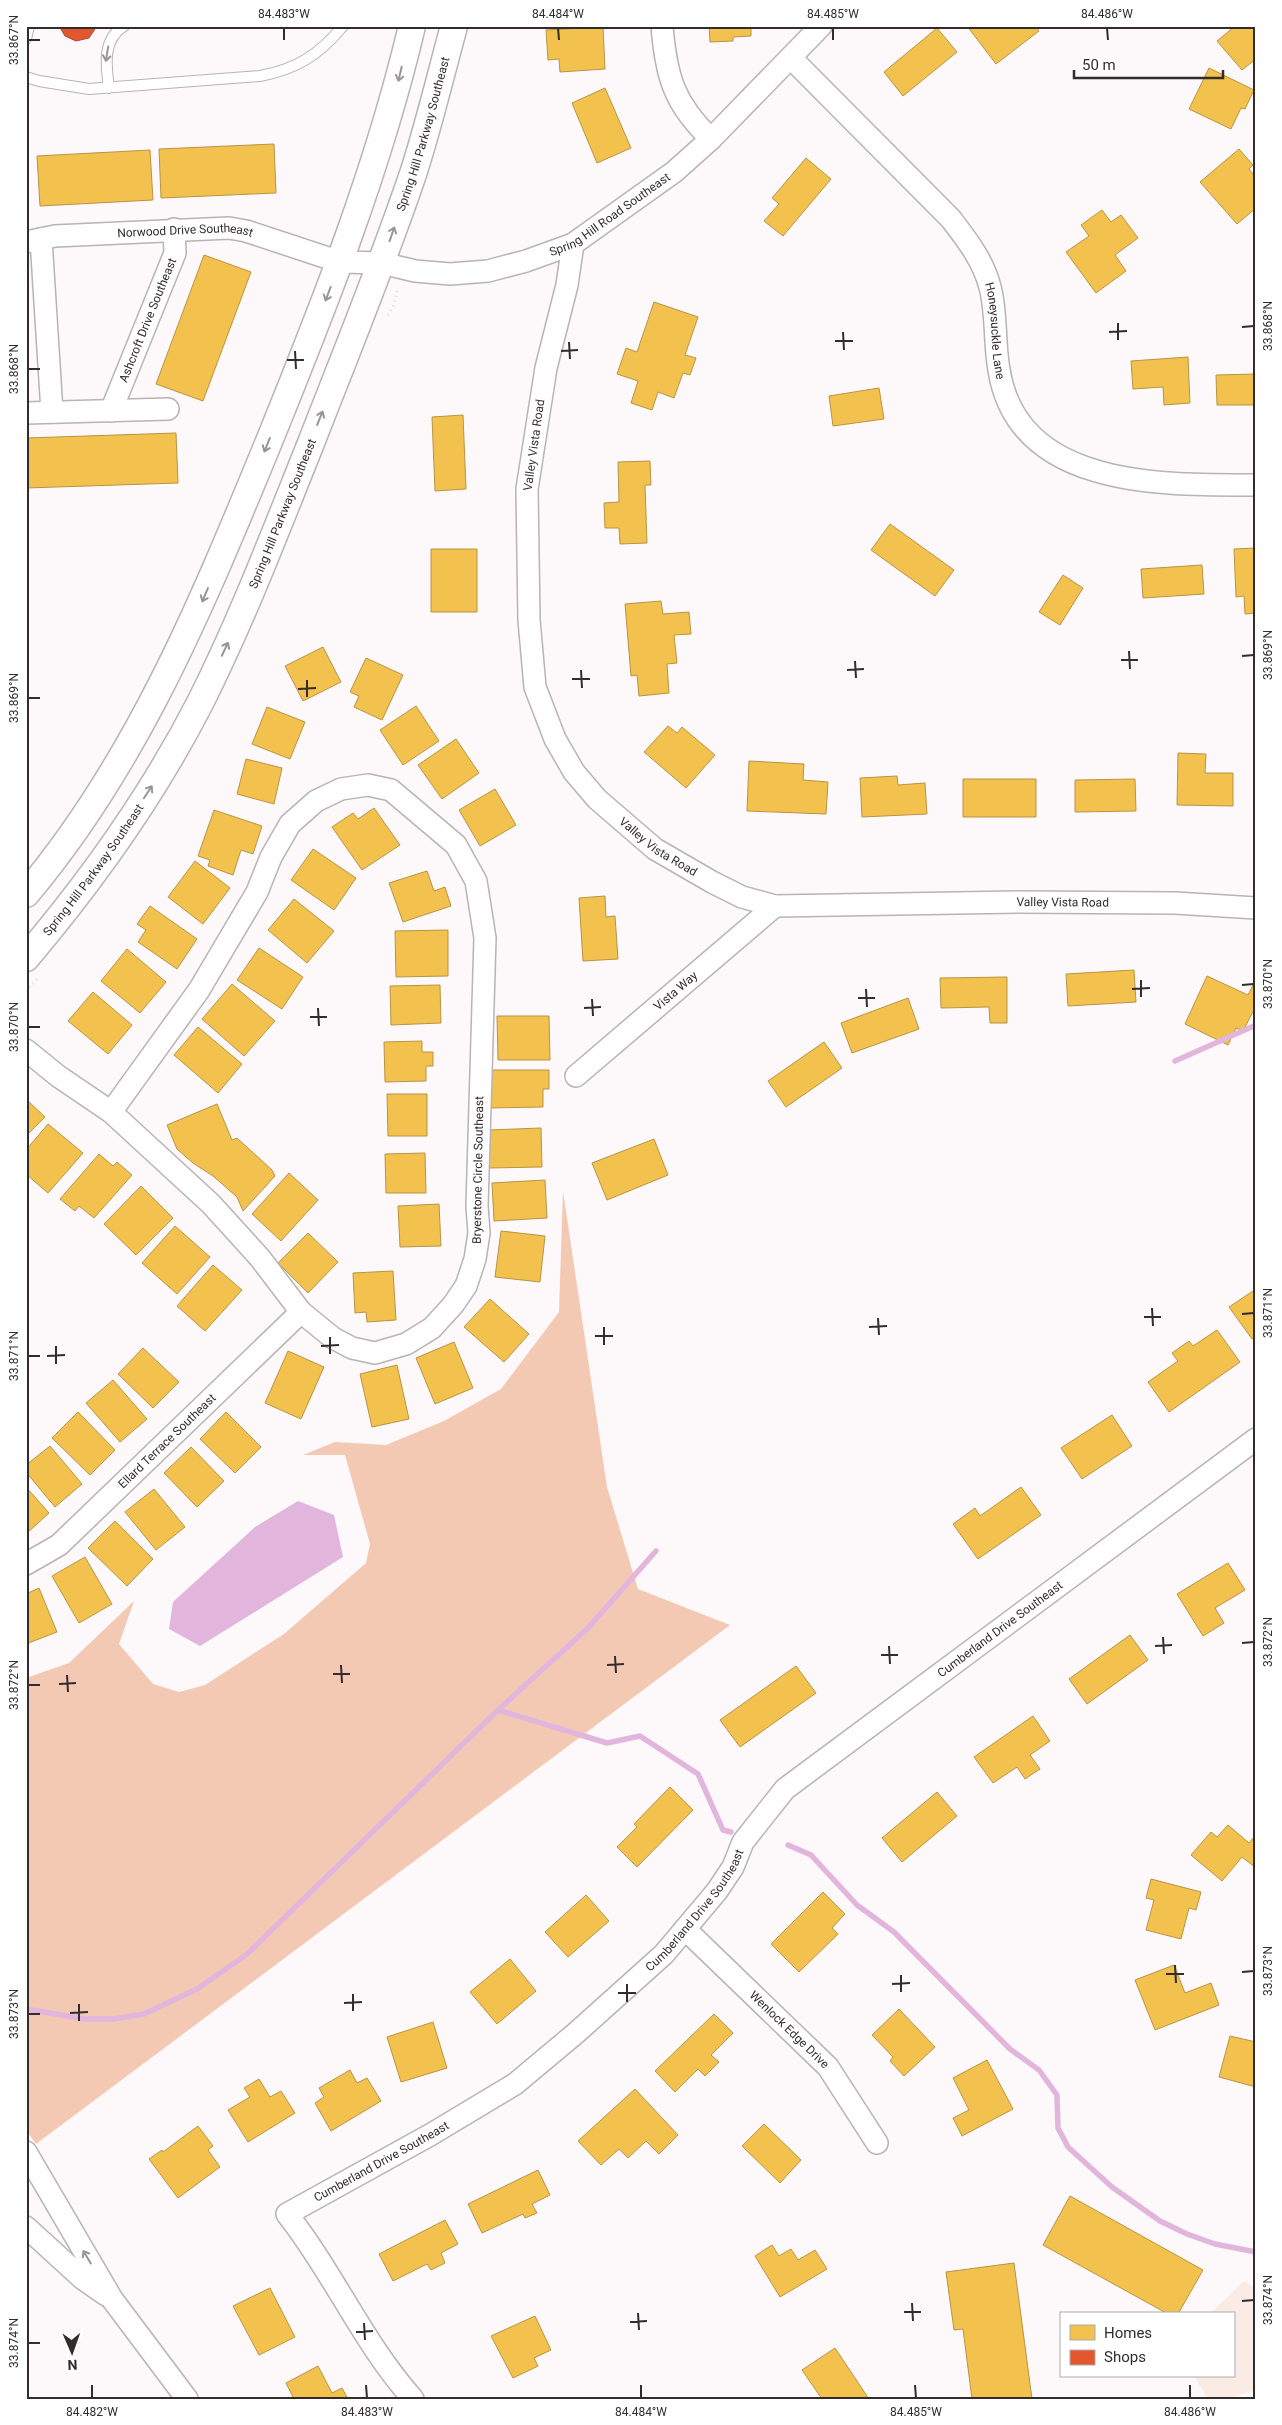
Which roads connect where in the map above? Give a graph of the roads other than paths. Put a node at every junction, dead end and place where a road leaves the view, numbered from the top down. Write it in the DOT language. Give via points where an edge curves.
graph roads {
  1 [pos="29,26"];
  2 [pos="124,26"];
  3 [pos="343,26"];
  4 [pos="412,26"];
  5 [pos="454,26"];
  6 [pos="662,26"];
  7 [pos="822,26"];
  8 [pos="26,39"];
  9 [pos="791,58"];
  10 [pos="26,77"];
  11 [pos="109,88"];
  12 [pos="711,139"];
  13 [pos="174,229"];
  14 [pos="34,240"];
  15 [pos="573,244"];
  16 [pos="340,262"];
  17 [pos="382,263"];
  18 [pos="168,409"];
  19 [pos="111,411"];
  20 [pos="52,412"];
  21 [pos="26,413"];
  22 [pos="1256,485"];
  23 [pos="26,894"];
  24 [pos="776,906"];
  25 [pos="1256,908"];
  26 [pos="26,958"];
  27 [pos="26,1050"];
  28 [pos="576,1076"];
  29 [pos="111,1112"];
  30 [pos="302,1312"];
  31 [pos="1256,1439"];
  32 [pos="26,1564"];
  33 [pos="685,1929"];
  34 [pos="877,2143"];
  35 [pos="26,2152"];
  36 [pos="26,2227"];
  37 [pos="112,2299"];
  38 [pos="187,2399"];
  39 [pos="413,2399"];
  1 -- 8 [label="lane"];
  2 -- 11 [label="lane, one-way" via="114,34 108,46"];
  3 -- 11 [label="lane" via="316,55 280,72"];
  4 -- 16 [label="street, one-way" via="379,148"];
  17 -- 5 [label="street, Spring Hill Parkway Southeast, one-way" via="415,169"];
  6 -- 12 [label="street" via="668,71 676,96"];
  7 -- 9 [label="street, Spring Hill Road Southeast"];
  9 -- 12 [label="street, Spring Hill Road Southeast"];
  9 -- 22 [label="street, Honeysuckle Lane" via="951,219 971,245 991,288 998,370 1008,405 1041,445 1060,458 1118,477 1182,485"];
  10 -- 11 [label="lane" via="89,89"];
  12 -- 15 [label="street, Spring Hill Road Southeast" via="674,172"];
  13 -- 14 [label="street, Norwood Drive Southeast"];
  13 -- 16 [label="street, Norwood Drive Southeast" via="229,228 246,231"];
  13 -- 19 [label="street, Ashcroft Drive Southeast" via="175,253"];
  14 -- 20 [label="street"];
  15 -- 17 [label="street, Spring Hill Road Southeast" via="526,262 488,271 450,274 415,271"];
  15 -- 24 [label="street, Valley Vista Road" via="567,285 546,368 526,489 535,688 555,739 574,772 597,799 655,849 742,897"];
  16 -- 17 [label="street, Spring Hill Road Southeast"];
  16 -- 23 [label="street, one-way" via="197,614 161,689 105,786"];
  26 -- 17 [label="street, Spring Hill Parkway Southeast, one-way" via="66,911 110,850 200,702 234,630"];
  18 -- 19 [label="street"];
  19 -- 20 [label="street"];
  20 -- 21 [label="street"];
  24 -- 25 [label="street, Valley Vista Road" via="1018,902 1175,903"];
  24 -- 28 [label="street, Vista Way"];
  27 -- 29 [label="street"];
  29 -- 30 [label="street, Bryerstone Circle Southeast" via="211,1204 260,1258"];
  29 -- 30 [label="street, Bryerstone Circle Southeast" via="199,990 257,892 271,857 290,824 316,801 341,789 368,785 390,790 456,844 476,881 485,938 477,1206 479,1233 475,1259 466,1286 453,1306 432,1328 406,1344 375,1353 352,1348 333,1338"];
  30 -- 32 [label="street, Ellard Terrace Southeast" via="59,1545"];
  31 -- 33 [label="street, Cumberland Drive Southeast" via="785,1789 743,1842 733,1867 717,1891"];
  33 -- 34 [label="street, Wenlock Edge Drive" via="828,2067"];
  33 -- 39 [label="street, Cumberland Drive Southeast" via="664,1954 515,2084 287,2214 311,2245 338,2293 397,2381"];
  37 -- 35 [label="street, one-way"];
  36 -- 37 [label="street" via="83,2279"];
  37 -- 38 [label="street"];
}
